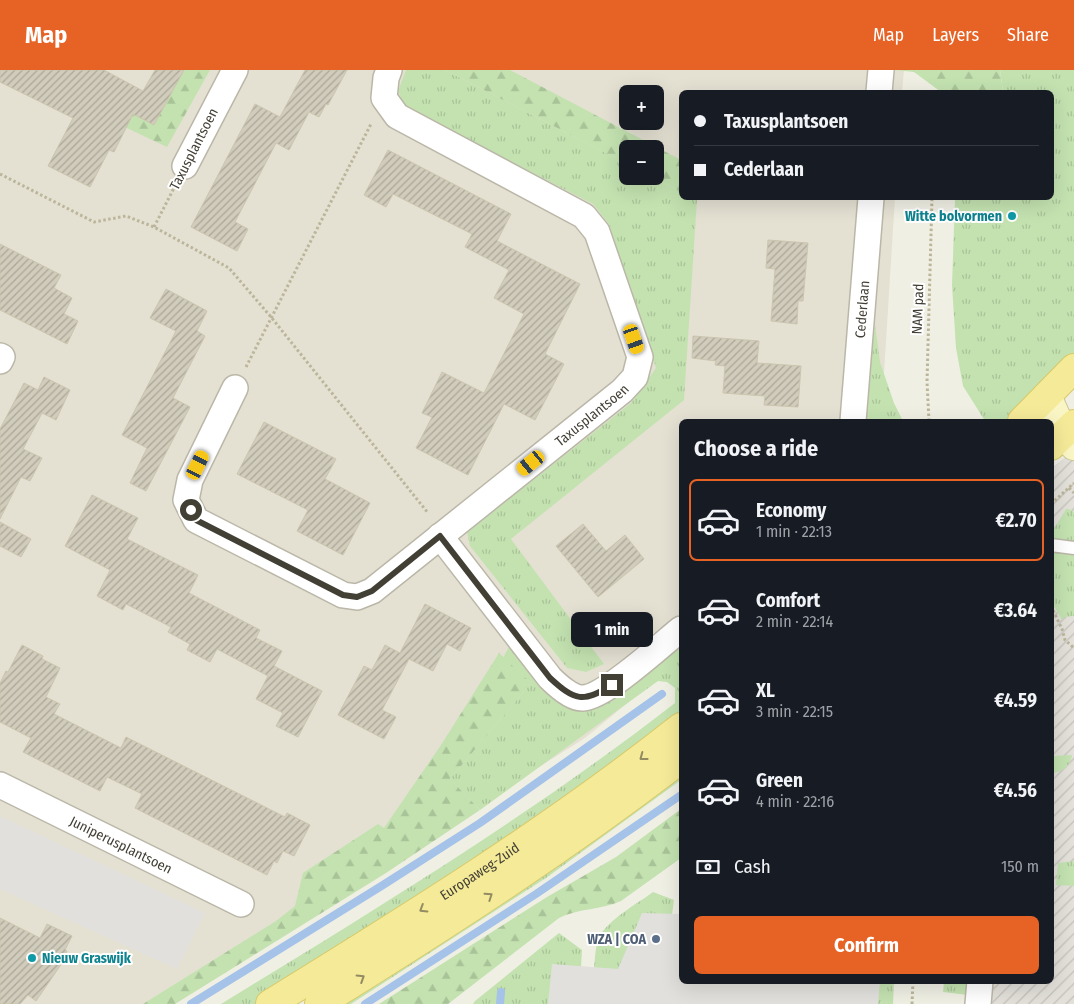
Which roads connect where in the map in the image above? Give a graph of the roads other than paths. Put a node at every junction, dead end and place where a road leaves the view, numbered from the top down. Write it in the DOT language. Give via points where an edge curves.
graph roads {
  1 [pos="235,70"];
  2 [pos="389,70"];
  3 [pos="880,70"];
  4 [pos="879,90"];
  5 [pos="185,166"];
  6 [pos="871,200"];
  7 [pos="0,356"];
  8 [pos="0,361"];
  9 [pos="1074,368"];
  10 [pos="235,388"];
  11 [pos="1047,396"];
  12 [pos="1074,407"];
  13 [pos="853,419"];
  14 [pos="1024,419"];
  15 [pos="1066,438"];
  16 [pos="440,536"];
  17 [pos="1054,545"];
  18 [pos="1074,548"];
  19 [pos="679,631"];
  20 [pos="679,729"];
  21 [pos="679,761"];
  22 [pos="0,785"];
  23 [pos="241,904"];
  24 [pos="980,984"];
  25 [pos="270,1004"];
  26 [pos="319,1004"];
  27 [pos="978,1004"];
  1 -- 5 [label="street, Taxusplantsoen"];
  2 -- 16 [label="street, Taxusplantsoen" via="384,98 397,116 584,216 597,232 640,357 635,377 622,391"];
  3 -- 4 [label="street"];
  6 -- 13 [label="street, Cederlaan"];
  7 -- 8 [label="street"];
  9 -- 11 [label="main road"];
  10 -- 16 [label="street, Taxusplantsoen" via="190,480 186,500 196,520 343,595 357,597 372,591"];
  11 -- 12 [label="street"];
  11 -- 14 [label="main road"];
  11 -- 15 [label="street"];
  16 -- 19 [label="street" via="550,678 562,690 581,699 596,695 612,685"];
  17 -- 18 [label="lane"];
  20 -- 25 [label="main road, Europaweg-Zuid, one-way" via="514,849 426,908"];
  26 -- 21 [label="main road, Europaweg-Zuid, one-way" via="475,906 618,808"];
  22 -- 23 [label="street, Juniperusplantsoen"];
  24 -- 27 [label="street"];
}
